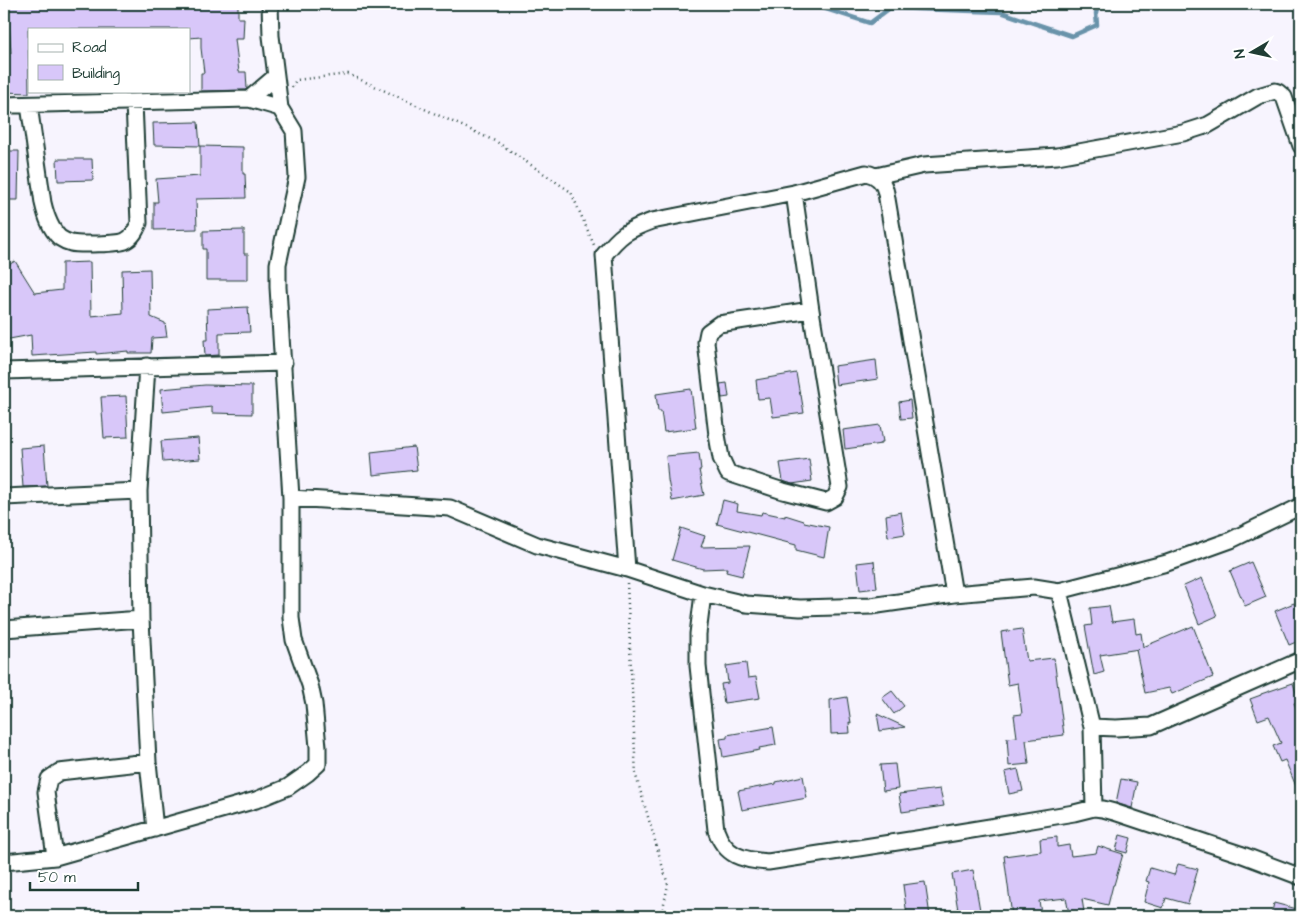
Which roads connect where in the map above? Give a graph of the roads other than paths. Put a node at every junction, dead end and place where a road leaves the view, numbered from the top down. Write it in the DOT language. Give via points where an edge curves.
graph roads {
  1 [pos="270,4"];
  2 [pos="276,76"];
  3 [pos="249,99"];
  4 [pos="134,102"];
  5 [pos="4,105"];
  6 [pos="29,105"];
  7 [pos="280,108"];
  8 [pos="1301,146"];
  9 [pos="876,176"];
  10 [pos="794,193"];
  11 [pos="811,310"];
  12 [pos="284,363"];
  13 [pos="146,366"];
  14 [pos="4,371"];
  15 [pos="139,491"];
  16 [pos="4,497"];
  17 [pos="291,498"];
  18 [pos="1301,506"];
  19 [pos="627,570"];
  20 [pos="1059,591"];
  21 [pos="703,594"];
  22 [pos="954,594"];
  23 [pos="141,619"];
  24 [pos="4,629"];
  25 [pos="1301,660"];
  26 [pos="1092,727"];
  27 [pos="148,762"];
  28 [pos="1094,808"];
  29 [pos="155,829"];
  30 [pos="55,857"];
  31 [pos="4,862"];
  32 [pos="1301,877"];
  1 -- 2 [label="street"];
  2 -- 3 [label="street"];
  2 -- 7 [label="street"];
  3 -- 4 [label="street"];
  3 -- 7 [label="street"];
  4 -- 6 [label="street"];
  4 -- 6 [label="street" via="140,223 132,236 118,243 72,244 60,238 52,227 43,203"];
  5 -- 6 [label="street"];
  7 -- 12 [label="street" via="294,131 297,177 278,264"];
  8 -- 9 [label="street" via="1284,97 1275,91 1258,96 1208,125 1183,133 1057,156 924,165"];
  9 -- 10 [label="street" via="866,173"];
  9 -- 22 [label="street" via="886,193"];
  10 -- 11 [label="street"];
  10 -- 19 [label="street" via="652,221 631,229 604,255"];
  11 -- 11 [label="street" via="840,487 835,497 826,502 728,473 721,458 717,435 706,342 708,332 719,324"];
  12 -- 13 [label="street"];
  12 -- 17 [label="street"];
  13 -- 14 [label="street"];
  13 -- 15 [label="street"];
  15 -- 16 [label="street"];
  15 -- 23 [label="street"];
  17 -- 19 [label="street" via="450,508 537,545"];
  17 -- 29 [label="street" via="290,618 314,704 318,764 288,787 256,800"];
  18 -- 20 [label="street" via="1231,540 1167,563"];
  19 -- 21 [label="street"];
  20 -- 22 [label="street" via="1034,587"];
  20 -- 26 [label="street"];
  21 -- 22 [label="street" via="746,604 800,608 871,606"];
  21 -- 28 [label="street" via="698,666 716,830 724,848 733,854 768,862"];
  23 -- 24 [label="street"];
  23 -- 27 [label="street"];
  25 -- 26 [label="street" via="1151,726"];
  26 -- 28 [label="street"];
  27 -- 29 [label="street"];
  27 -- 30 [label="street" via="59,772 49,779 46,792"];
  28 -- 32 [label="street" via="1240,854"];
  29 -- 30 [label="street"];
  30 -- 31 [label="street"];
}
